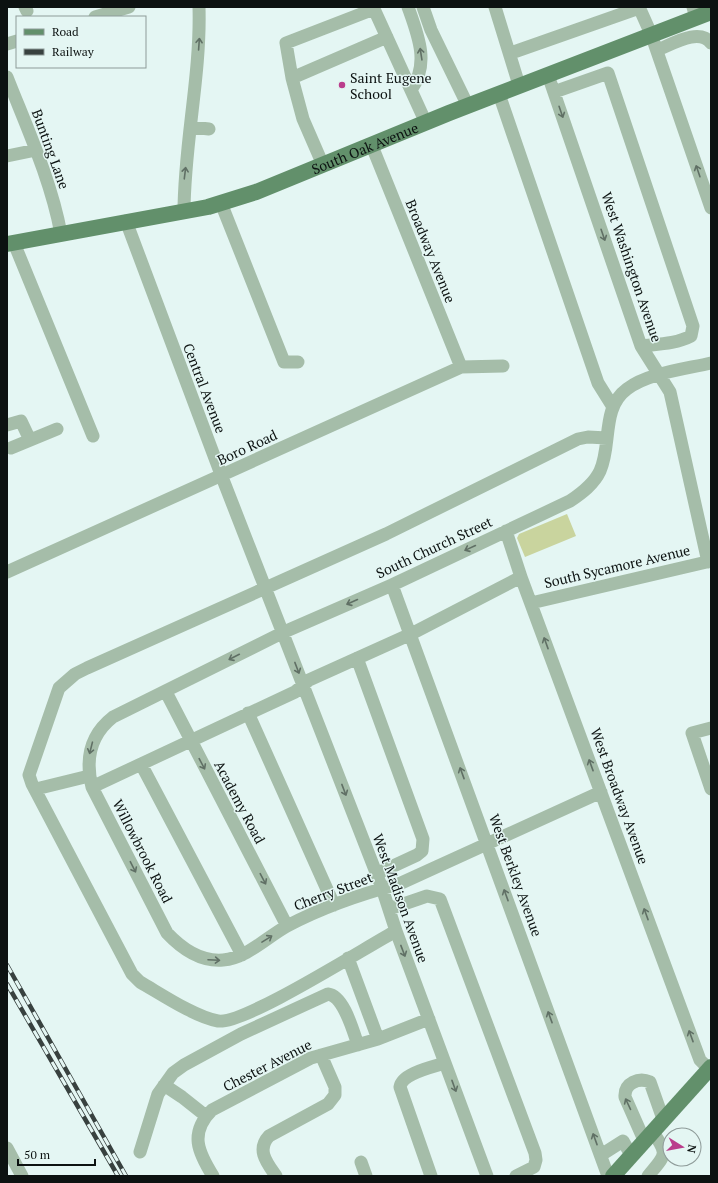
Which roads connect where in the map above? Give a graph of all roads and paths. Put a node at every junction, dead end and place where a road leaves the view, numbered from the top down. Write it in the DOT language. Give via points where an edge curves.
graph roads {
  1 [pos="129,7"];
  2 [pos="199,7"];
  3 [pos="408,7"];
  4 [pos="424,7"];
  5 [pos="495,7"];
  6 [pos="639,8"];
  7 [pos="694,12"];
  8 [pos="711,12"];
  9 [pos="98,16"];
  10 [pos="651,34"];
  11 [pos="387,37"];
  12 [pos="711,43"];
  13 [pos="657,50"];
  14 [pos="511,53"];
  15 [pos="548,75"];
  16 [pos="7,77"];
  17 [pos="292,78"];
  18 [pos="520,86"];
  19 [pos="411,90"];
  20 [pos="554,92"];
  21 [pos="499,94"];
  22 [pos="468,106"];
  23 [pos="426,123"];
  24 [pos="191,127"];
  25 [pos="209,129"];
  26 [pos="372,146"];
  27 [pos="36,150"];
  28 [pos="7,156"];
  29 [pos="323,165"];
  30 [pos="221,203"];
  31 [pos="711,208"];
  32 [pos="184,212"];
  33 [pos="126,221"];
  34 [pos="60,234"];
  35 [pos="11,244"];
  36 [pos="641,346"];
  37 [pos="298,362"];
  38 [pos="711,363"];
  39 [pos="503,366"];
  40 [pos="461,367"];
  41 [pos="659,376"];
  42 [pos="613,408"];
  43 [pos="7,425"];
  44 [pos="57,429"];
  45 [pos="93,436"];
  46 [pos="607,438"];
  47 [pos="30,440"];
  48 [pos="10,448"];
  49 [pos="222,477"];
  50 [pos="506,531"];
  51 [pos="709,562"];
  52 [pos="7,572"];
  53 [pos="521,577"];
  54 [pos="392,585"];
  55 [pos="266,587"];
  56 [pos="531,603"];
  57 [pos="284,632"];
  58 [pos="411,634"];
  59 [pos="357,658"];
  60 [pos="304,685"];
  61 [pos="166,692"];
  62 [pos="248,713"];
  63 [pos="113,717"];
  64 [pos="711,728"];
  65 [pos="191,741"];
  66 [pos="141,764"];
  67 [pos="91,782"];
  68 [pos="711,789"];
  69 [pos="36,790"];
  70 [pos="601,792"];
  71 [pos="487,843"];
  72 [pos="376,874"];
  73 [pos="382,888"];
  74 [pos="334,905"];
  75 [pos="389,909"];
  76 [pos="287,926"];
  77 [pos="396,931"];
  78 [pos="238,957"];
  79 [pos="348,958"];
  80 [pos="429,1019"];
  81 [pos="378,1039"];
  82 [pos="358,1045"];
  83 [pos="321,1055"];
  84 [pos="445,1063"];
  85 [pos="710,1068"];
  86 [pos="164,1085"];
  87 [pos="206,1116"];
  88 [pos="663,1119"];
  89 [pos="648,1135"];
  90 [pos="7,1148"];
  91 [pos="140,1152"];
  92 [pos="601,1155"];
  93 [pos="631,1155"];
  94 [pos="361,1162"];
  95 [pos="22,1176"];
  96 [pos="213,1176"];
  97 [pos="276,1176"];
  98 [pos="366,1176"];
  99 [pos="431,1176"];
  100 [pos="487,1176"];
  101 [pos="516,1176"];
  102 [pos="608,1176"];
  103 [pos="613,1176"];
  104 [pos="648,1176"];
  1 -- 9 [label="street"];
  24 -- 2 [label="street, one-way" via="200,30"];
  19 -- 3 [label="street, one-way" via="419,76 422,60"];
  4 -- 22 [label="street" via="431,30"];
  5 -- 14 [label="street"];
  6 -- 10 [label="street"];
  6 -- 14 [label="street"];
  7 -- 8 [label="main road, South Oak Avenue"];
  7 -- 10 [label="main road, South Oak Avenue"];
  10 -- 13 [label="street"];
  10 -- 15 [label="main road, South Oak Avenue"];
  11 -- 17 [label="street"];
  11 -- 17 [label="street" via="374,9 286,43"];
  11 -- 19 [label="street"];
  12 -- 13 [label="street" via="702,36 693,37"];
  31 -- 13 [label="street, one-way"];
  14 -- 18 [label="street"];
  15 -- 18 [label="main road, South Oak Avenue"];
  15 -- 20 [label="street, West Washington Avenue"];
  16 -- 27 [label="street, Bunting Lane"];
  17 -- 29 [label="street" via="303,119"];
  18 -- 21 [label="main road, South Oak Avenue"];
  19 -- 23 [label="street"];
  20 -- 36 [label="street, West Washington Avenue, one-way"];
  20 -- 36 [label="street" via="608,73 694,326 691,336 686,338"];
  21 -- 22 [label="main road, South Oak Avenue"];
  21 -- 42 [label="street" via="598,383"];
  22 -- 23 [label="main road, South Oak Avenue"];
  23 -- 26 [label="main road, South Oak Avenue"];
  24 -- 25 [label="street"];
  32 -- 24 [label="street, one-way" via="184,184"];
  26 -- 29 [label="main road, South Oak Avenue"];
  26 -- 40 [label="street, Broadway Avenue"];
  27 -- 28 [label="street"];
  27 -- 34 [label="street, Bunting Lane" via="58,217"];
  29 -- 30 [label="main road, South Oak Avenue"];
  30 -- 32 [label="main road, South Oak Avenue"];
  30 -- 37 [label="street" via="284,362"];
  32 -- 33 [label="main road, South Oak Avenue"];
  33 -- 34 [label="main road, South Oak Avenue"];
  33 -- 49 [label="street, Central Avenue"];
  34 -- 35 [label="main road, South Oak Avenue"];
  35 -- 45 [label="street"];
  36 -- 41 [label="street, West Washington Avenue"];
  38 -- 41 [label="street, South Church Street"];
  39 -- 40 [label="street, Boro Road"];
  40 -- 49 [label="street, Boro Road"];
  41 -- 42 [label="street, South Church Street" via="642,380 628,388"];
  41 -- 51 [label="street, West Washington Avenue" via="670,392"];
  42 -- 46 [label="street, South Church Street"];
  43 -- 47 [label="street" via="21,421"];
  44 -- 47 [label="street"];
  46 -- 50 [label="street, South Church Street" via="600,472 582,492 570,501"];
  46 -- 55 [label="street" via="578,439 386,534"];
  47 -- 48 [label="street"];
  49 -- 52 [label="street, Boro Road"];
  49 -- 55 [label="street, Central Avenue"];
  50 -- 53 [label="street, West Broadway Avenue"];
  50 -- 54 [label="street, South Church Street, one-way"];
  51 -- 56 [label="street, South Sycamore Avenue"];
  53 -- 56 [label="street, West Broadway Avenue"];
  53 -- 58 [label="street"];
  54 -- 57 [label="street, South Church Street, one-way"];
  54 -- 58 [label="street, West Berkley Avenue"];
  55 -- 57 [label="street, Central Avenue"];
  55 -- 69 [label="street" via="140,643 66,680 59,688 31,767 29,775"];
  70 -- 56 [label="street, West Broadway Avenue, one-way"];
  57 -- 60 [label="street, West Madison Avenue, one-way"];
  57 -- 61 [label="street, South Church Street, one-way"];
  58 -- 59 [label="street"];
  71 -- 58 [label="street, West Berkley Avenue, one-way"];
  59 -- 60 [label="street"];
  59 -- 72 [label="street" via="423,839 422,851 417,856"];
  60 -- 62 [label="street" via="295,692"];
  60 -- 72 [label="street, West Madison Avenue, one-way"];
  61 -- 63 [label="street, South Church Street"];
  61 -- 65 [label="street, Academy Road"];
  62 -- 65 [label="street"];
  62 -- 74 [label="street"];
  63 -- 67 [label="street, Willowbrook Road, one-way" via="104,724 92,743 88,764"];
  64 -- 68 [label="street" via="692,733"];
  65 -- 66 [label="street"];
  65 -- 76 [label="street, Academy Road, one-way"];
  66 -- 67 [label="street"];
  66 -- 78 [label="street"];
  67 -- 69 [label="street"];
  67 -- 78 [label="street, Willowbrook Road, one-way" via="167,933 193,955 222,960"];
  69 -- 79 [label="street" via="132,974 160,994 204,1017 220,1021 230,1020 257,1010"];
  70 -- 71 [label="street, Cherry Street"];
  85 -- 70 [label="street, West Broadway Avenue, one-way" via="700,1060"];
  71 -- 73 [label="street, Cherry Street" via="399,884"];
  92 -- 71 [label="street, West Berkley Avenue, one-way"];
  72 -- 73 [label="street, West Madison Avenue"];
  73 -- 74 [label="street, Cherry Street"];
  73 -- 75 [label="street, West Madison Avenue"];
  74 -- 76 [label="street, Cherry Street"];
  75 -- 77 [label="street, West Madison Avenue"];
  75 -- 101 [label="street" via="427,896 440,899 535,1153 534,1167"];
  78 -- 76 [label="street, Cherry Street, one-way"];
  77 -- 79 [label="street"];
  77 -- 80 [label="street, West Madison Avenue, one-way"];
  79 -- 81 [label="street"];
  80 -- 81 [label="street, Chester Avenue"];
  80 -- 84 [label="street, West Madison Avenue"];
  81 -- 82 [label="street, Chester Avenue"];
  82 -- 83 [label="street, Chester Avenue"];
  82 -- 86 [label="street" via="342,1005 337,998 328,994 241,1034 190,1062 173,1073"];
  83 -- 87 [label="street, Chester Avenue" via="286,1070 212,1110"];
  83 -- 97 [label="street" via="335,1087 335,1095 328,1104 264,1141 262,1153"];
  84 -- 99 [label="street" via="408,1076 400,1084"];
  84 -- 100 [label="street, West Madison Avenue, one-way"];
  85 -- 88 [label="main road"];
  86 -- 87 [label="street"];
  86 -- 91 [label="street" via="158,1094"];
  87 -- 96 [label="street" via="198,1133 198,1144"];
  88 -- 89 [label="main road"];
  89 -- 88 [label="street, one-way" via="625,1097 626,1086 643,1080 650,1082"];
  89 -- 93 [label="main road"];
  89 -- 104 [label="street" via="664,1148 664,1156"];
  90 -- 95 [label="street"];
  92 -- 93 [label="street" via="623,1142"];
  92 -- 102 [label="street, West Berkley Avenue"];
  93 -- 103 [label="main road"];
  94 -- 98 [label="street"];
}
